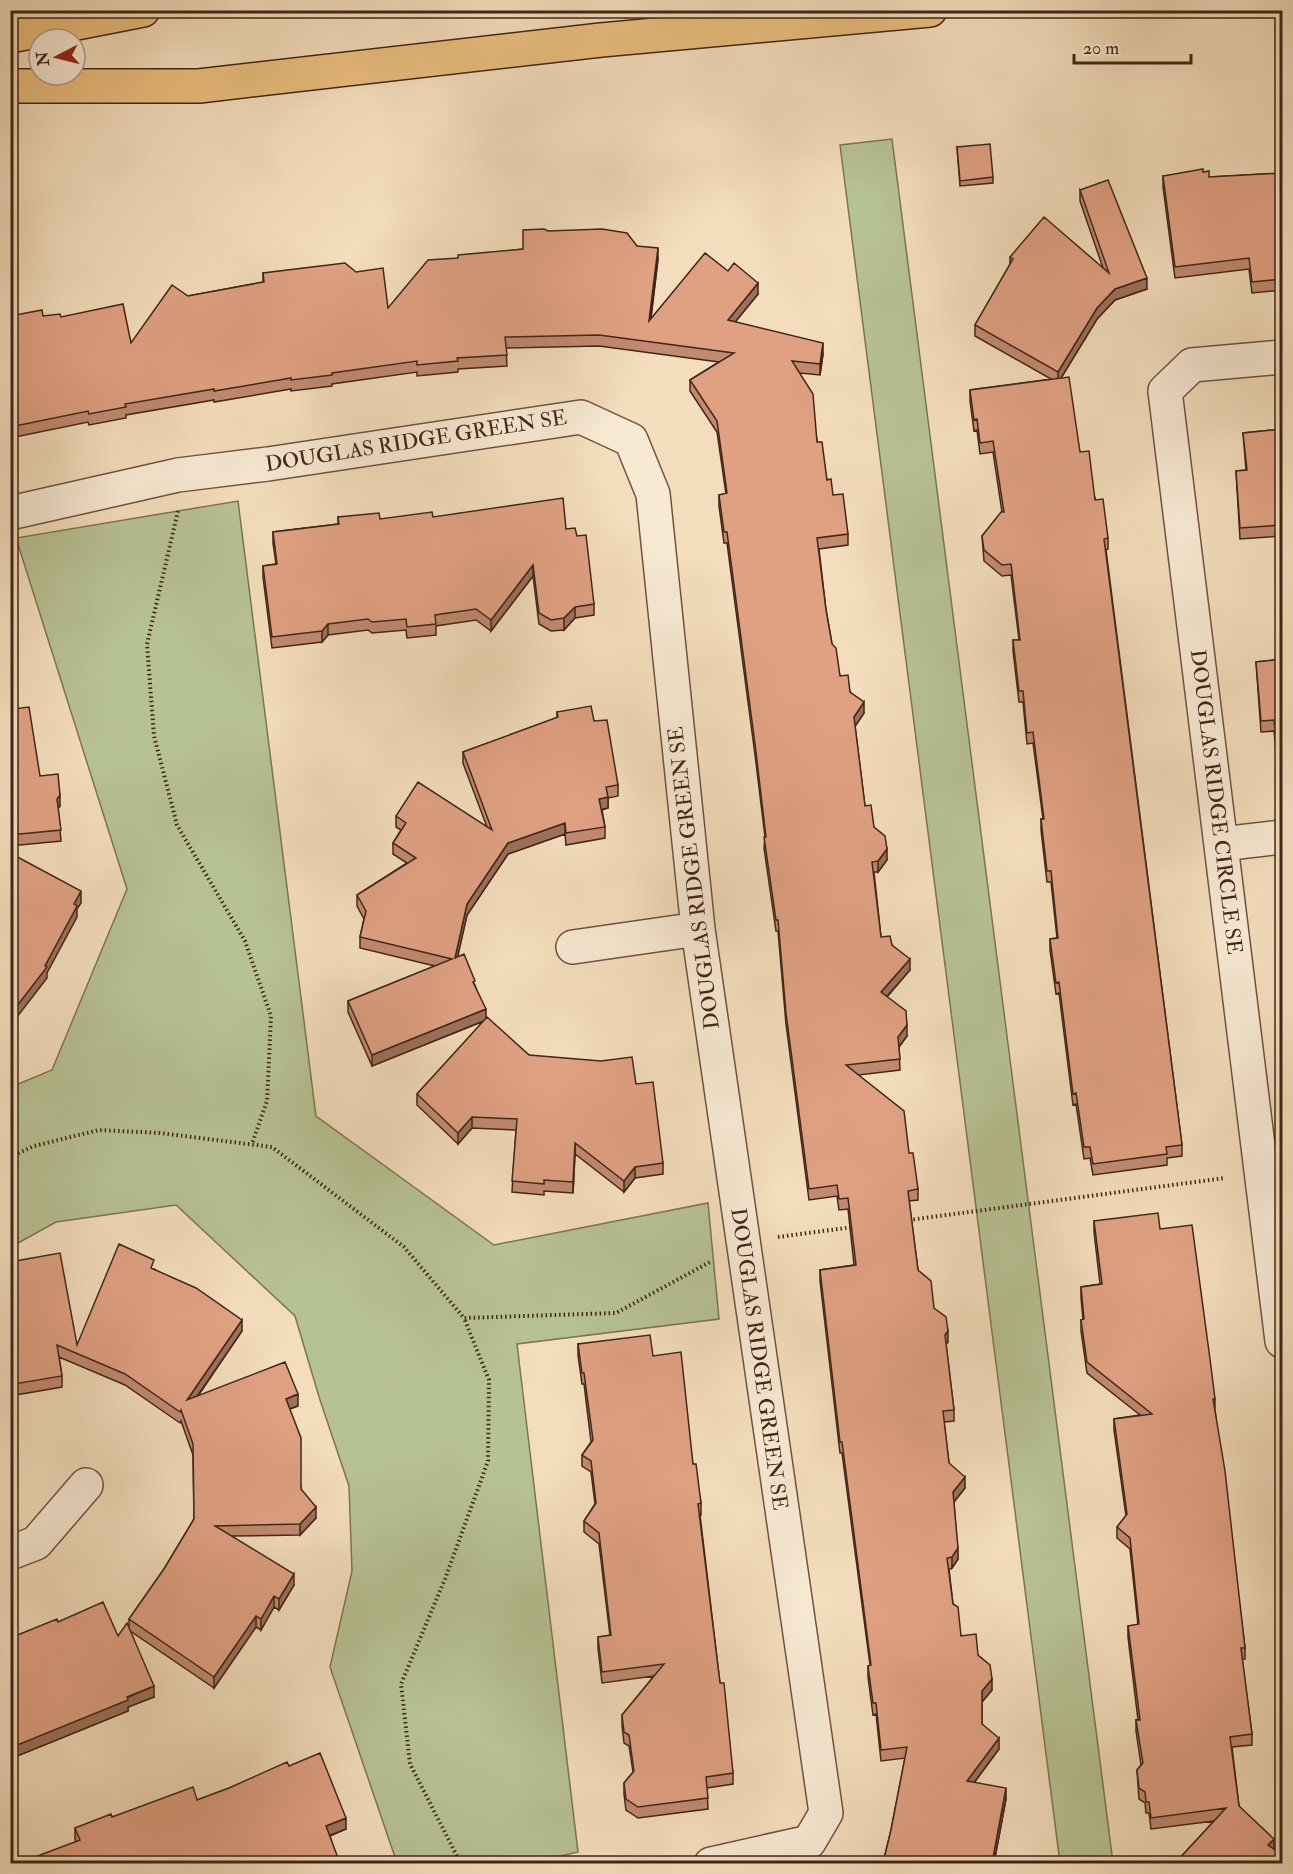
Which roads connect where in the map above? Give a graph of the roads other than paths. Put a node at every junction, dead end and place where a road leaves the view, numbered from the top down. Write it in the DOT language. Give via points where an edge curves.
graph roads {
  1 [pos="143,10"];
  2 [pos="930,10"];
  3 [pos="10,36"];
  4 [pos="10,86"];
  5 [pos="1282,357"];
  6 [pos="10,513"];
  7 [pos="1282,837"];
  8 [pos="1222,844"];
  9 [pos="698,929"];
  10 [pos="573,947"];
  11 [pos="1282,1341"];
  12 [pos="86,1485"];
  13 [pos="10,1553"];
  14 [pos="711,1863"];
  1 -- 3 [label="highway"];
  2 -- 4 [label="highway" via="602,40 199,86"];
  5 -- 8 [label="street, DOUGLAS RIDGE CIRCLE SE" via="1192,364 1165,392"];
  6 -- 9 [label="street, DOUGLAS RIDGE GREEN SE" via="178,475 580,417 631,440 653,494"];
  7 -- 8 [label="street"];
  8 -- 11 [label="street, DOUGLAS RIDGE CIRCLE SE"];
  9 -- 10 [label="street"];
  9 -- 14 [label="street, DOUGLAS RIDGE GREEN SE" via="826,1813 809,1842"];
  12 -- 13 [label="street" via="36,1543"];
}
